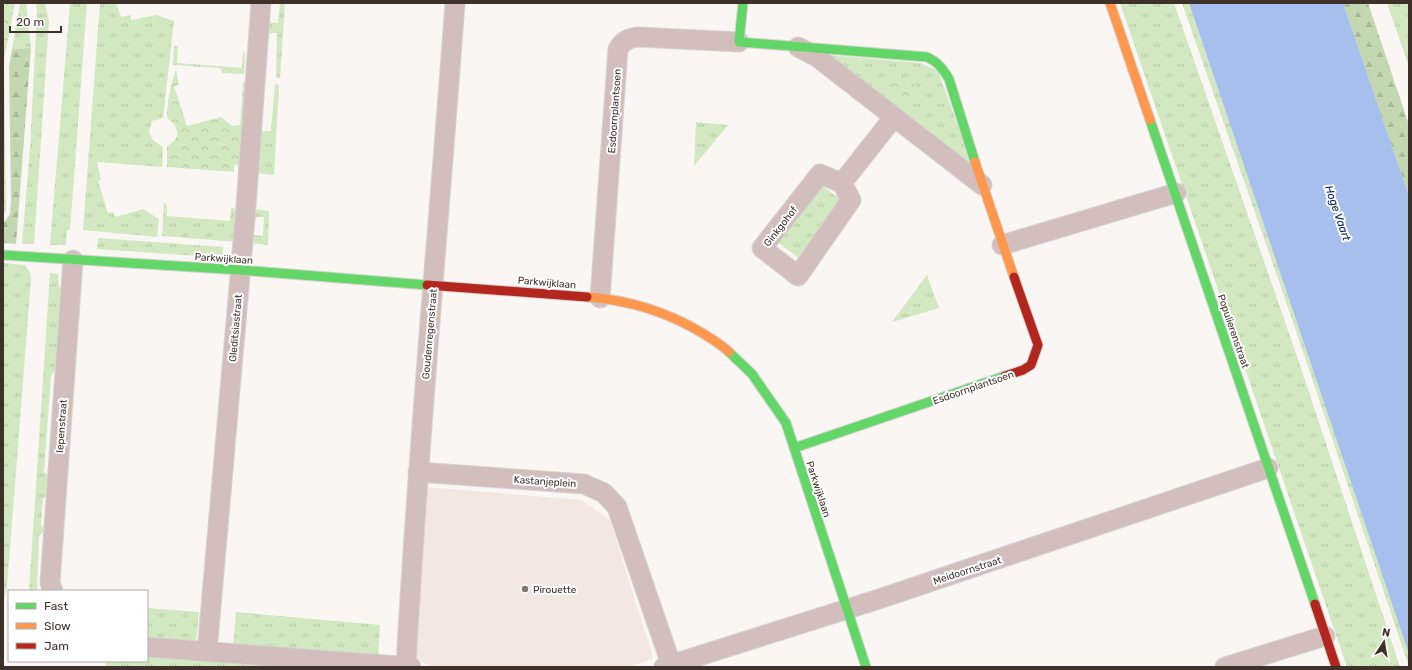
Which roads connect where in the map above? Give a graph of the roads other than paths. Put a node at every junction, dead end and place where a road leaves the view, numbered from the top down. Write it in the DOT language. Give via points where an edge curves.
graph roads {
  1 [pos="261,3"];
  2 [pos="455,3"];
  3 [pos="742,3"];
  4 [pos="1110,3"];
  5 [pos="739,42"];
  6 [pos="798,47"];
  7 [pos="894,117"];
  8 [pos="842,183"];
  9 [pos="982,185"];
  10 [pos="1176,194"];
  11 [pos="1002,245"];
  12 [pos="3,255"];
  13 [pos="73,260"];
  14 [pos="240,270"];
  15 [pos="434,284"];
  16 [pos="600,298"];
  17 [pos="794,448"];
  18 [pos="1268,468"];
  19 [pos="418,472"];
  20 [pos="53,590"];
  21 [pos="846,610"];
  22 [pos="1325,636"];
  23 [pos="148,647"];
  24 [pos="207,652"];
  25 [pos="409,666"];
  26 [pos="668,666"];
  27 [pos="866,667"];
  28 [pos="1225,667"];
  29 [pos="1336,667"];
  1 -- 14 [label="street, Gleditsiastraat"];
  2 -- 15 [label="street, Goudenregenstraat"];
  3 -- 5 [label="street"];
  4 -- 10 [label="street, Populierenstraat"];
  5 -- 6 [label="street, Esdoornplantsoen"];
  5 -- 16 [label="street, Esdoornplantsoen" via="638,37 629,38 618,49"];
  6 -- 7 [label="street, Esdoornplantsoen" via="817,57"];
  6 -- 9 [label="street, Esdoornplantsoen" via="912,55 937,61 949,79"];
  7 -- 8 [label="street"];
  7 -- 9 [label="street, Esdoornplantsoen"];
  8 -- 8 [label="street, Ginkgohof" via="820,174 762,248 798,276 851,200"];
  9 -- 11 [label="street, Esdoornplantsoen"];
  10 -- 11 [label="street"];
  10 -- 18 [label="street, Populierenstraat"];
  11 -- 17 [label="street, Esdoornplantsoen" via="1038,345 1031,365"];
  12 -- 13 [label="street, Parkwijklaan"];
  13 -- 14 [label="street, Parkwijklaan"];
  13 -- 20 [label="street, Iepenstraat" via="50,584"];
  14 -- 15 [label="street, Parkwijklaan"];
  14 -- 24 [label="street, Gleditsiastraat"];
  15 -- 16 [label="street, Parkwijklaan"];
  15 -- 19 [label="street, Goudenregenstraat"];
  16 -- 17 [label="street, Parkwijklaan" via="663,313 682,321 725,348 752,374 776,407 786,423"];
  17 -- 21 [label="street, Parkwijklaan"];
  18 -- 21 [label="street, Meidoornstraat"];
  18 -- 22 [label="street, Populierenstraat"];
  19 -- 25 [label="street, Goudenregenstraat"];
  19 -- 26 [label="street, Kastanjeplein" via="584,484 604,493 617,507"];
  21 -- 26 [label="street, Meidoornstraat"];
  21 -- 27 [label="street, Parkwijklaan"];
  22 -- 28 [label="street"];
  22 -- 29 [label="street, Populierenstraat"];
  23 -- 24 [label="street"];
  24 -- 25 [label="street"];
}
